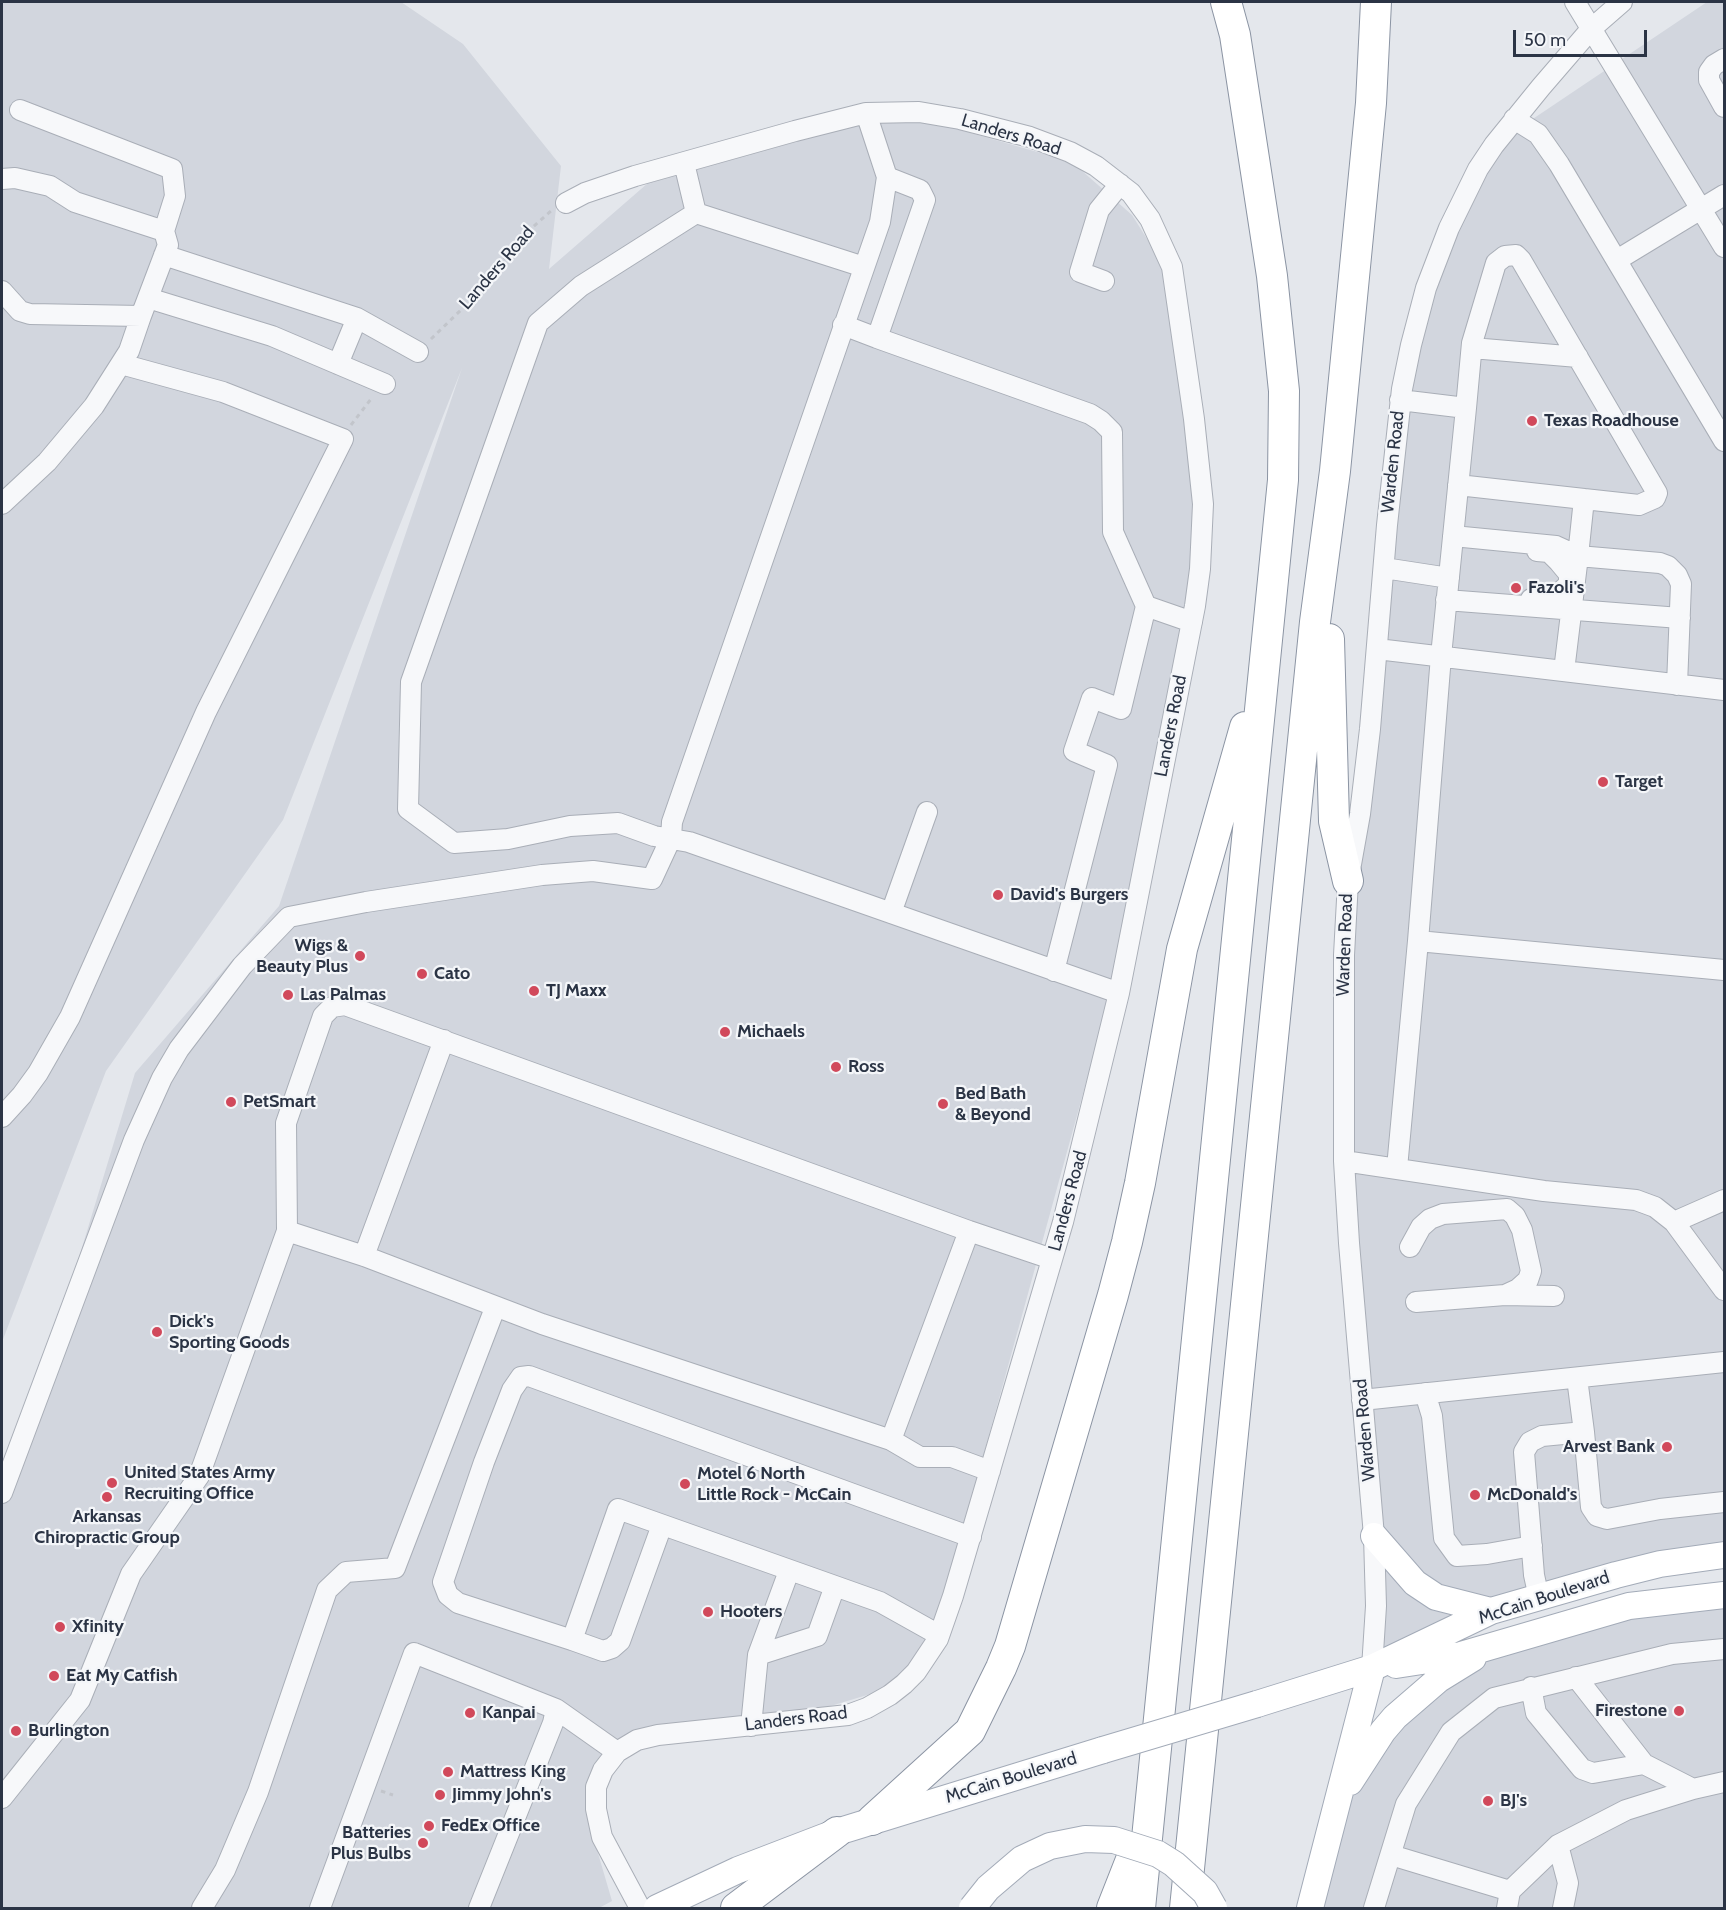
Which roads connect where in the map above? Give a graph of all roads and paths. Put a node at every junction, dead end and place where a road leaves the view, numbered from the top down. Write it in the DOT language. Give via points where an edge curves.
graph roads {
  1 [pos="1226,2"];
  2 [pos="1376,2"];
  3 [pos="1575,2"];
  4 [pos="1622,2"];
  5 [pos="1592,29"];
  6 [pos="1725,59"];
  7 [pos="1725,107"];
  8 [pos="20,110"];
  9 [pos="866,113"];
  10 [pos="1514,119"];
  11 [pos="684,163"];
  12 [pos="887,177"];
  13 [pos="2,179"];
  14 [pos="1120,184"];
  15 [pos="1725,195"];
  16 [pos="566,203"];
  17 [pos="1703,208"];
  18 [pos="696,213"];
  19 [pos="164,231"];
  20 [pos="1725,247"];
  21 [pos="164,255"];
  22 [pos="1617,260"];
  23 [pos="864,267"];
  24 [pos="1104,281"];
  25 [pos="2,291"];
  26 [pos="145,307"];
  27 [pos="357,318"];
  28 [pos="843,325"];
  29 [pos="877,338"];
  30 [pos="1472,348"];
  31 [pos="418,352"];
  32 [pos="1578,357"];
  33 [pos="121,364"];
  34 [pos="338,364"];
  35 [pos="385,384"];
  36 [pos="1400,400"];
  37 [pos="1466,408"];
  38 [pos="343,439"];
  39 [pos="1725,441"];
  40 [pos="1458,485"];
  41 [pos="1584,499"];
  42 [pos="2,504"];
  43 [pos="1453,536"];
  44 [pos="1486,539"];
  45 [pos="1325,545"];
  46 [pos="1578,556"];
  47 [pos="1384,567"];
  48 [pos="1449,578"];
  49 [pos="1454,600"];
  50 [pos="1146,606"];
  51 [pos="1571,611"];
  52 [pos="1680,618"];
  53 [pos="1192,622"];
  54 [pos="1377,649"];
  55 [pos="1441,656"];
  56 [pos="1264,661"];
  57 [pos="1564,671"];
  58 [pos="1677,685"];
  59 [pos="1725,690"];
  60 [pos="927,812"];
  61 [pos="671,838"];
  62 [pos="1348,881"];
  63 [pos="891,913"];
  64 [pos="1418,941"];
  65 [pos="1725,970"];
  66 [pos="1054,971"];
  67 [pos="1119,993"];
  68 [pos="444,1040"];
  69 [pos="2,1117"];
  70 [pos="1344,1161"];
  71 [pos="1397,1168"];
  72 [pos="1506,1185"];
  73 [pos="1725,1200"];
  74 [pos="1507,1209"];
  75 [pos="1674,1222"];
  76 [pos="287,1231"];
  77 [pos="969,1231"];
  78 [pos="1410,1248"];
  79 [pos="364,1256"];
  80 [pos="1052,1259"];
  81 [pos="1725,1290"];
  82 [pos="1505,1295"];
  83 [pos="1554,1296"];
  84 [pos="1416,1302"];
  85 [pos="495,1308"];
  86 [pos="1725,1362"];
  87 [pos="1577,1378"];
  88 [pos="1425,1394"];
  89 [pos="1362,1400"];
  90 [pos="1584,1432"];
  91 [pos="891,1440"];
  92 [pos="990,1472"];
  93 [pos="2,1493"];
  94 [pos="1725,1502"];
  95 [pos="662,1525"];
  96 [pos="1374,1536"];
  97 [pos="971,1537"];
  98 [pos="1532,1546"];
  99 [pos="1725,1555"];
  100 [pos="789,1571"];
  101 [pos="835,1586"];
  102 [pos="1725,1595"];
  103 [pos="1539,1598"];
  104 [pos="1491,1611"];
  105 [pos="939,1635"];
  106 [pos="572,1640"];
  107 [pos="1491,1647"];
  108 [pos="1725,1648"];
  109 [pos="758,1655"];
  110 [pos="1372,1668"];
  111 [pos="1576,1677"];
  112 [pos="1531,1687"];
  113 [pos="556,1709"];
  114 [pos="752,1726"];
  115 [pos="617,1752"];
  116 [pos="1644,1764"];
  117 [pos="1725,1782"];
  118 [pos="1693,1789"];
  119 [pos="2,1798"];
  120 [pos="1337,1802"];
  121 [pos="1149,1814"];
  122 [pos="872,1821"];
  123 [pos="837,1832"];
  124 [pos="1558,1845"];
  125 [pos="1391,1855"];
  126 [pos="1509,1900"];
  127 [pos="1312,1905"];
  128 [pos="202,1908"];
  129 [pos="320,1908"];
  130 [pos="479,1908"];
  131 [pos="640,1908"];
  132 [pos="657,1908"];
  133 [pos="736,1908"];
  134 [pos="972,1908"];
  135 [pos="1112,1908"];
  136 [pos="1140,1908"];
  137 [pos="1185,1908"];
  138 [pos="1214,1908"];
  139 [pos="1374,1908"];
  140 [pos="1563,1908"];
  1 -- 56 [label="highway" via="1257,168 1284,391 1283,480"];
  2 -- 45 [label="highway" via="1370,115"];
  3 -- 5 [label="street"];
  4 -- 5 [label="street, Warden Road"];
  5 -- 10 [label="street, Warden Road"];
  5 -- 17 [label="street"];
  6 -- 7 [label="street" via="1709,72 1709,80"];
  8 -- 19 [label="street" via="172,169 175,196"];
  9 -- 11 [label="street, Landers Road"];
  9 -- 12 [label="street"];
  9 -- 14 [label="street, Landers Road" via="919,112 1008,131 1070,152"];
  10 -- 22 [label="street" via="1538,134"];
  10 -- 36 [label="street, Warden Road" via="1478,169 1449,228 1426,288"];
  11 -- 16 [label="street, Landers Road" via="635,176"];
  11 -- 18 [label="street"];
  12 -- 23 [label="street" via="880,222"];
  12 -- 29 [label="street" via="920,190 925,200"];
  13 -- 19 [label="street" via="50,186 75,202"];
  14 -- 24 [label="street" via="1099,210 1080,272"];
  14 -- 53 [label="street, Landers Road" via="1150,219 1172,267 1203,504 1200,569"];
  15 -- 17 [label="street"];
  16 -- 31 [label="path, Landers Road" via="543,216 526,233 463,308"];
  17 -- 20 [label="street"];
  17 -- 22 [label="street"];
  18 -- 23 [label="street"];
  18 -- 61 [label="street" via="581,286 538,323 411,682 408,743 408,809 454,843 618,823"];
  19 -- 21 [label="street" via="168,245"];
  21 -- 26 [label="street"];
  21 -- 27 [label="street"];
  22 -- 39 [label="street"];
  23 -- 28 [label="street"];
  25 -- 26 [label="street" via="20,311 30,314"];
  26 -- 33 [label="street"];
  26 -- 34 [label="street" via="273,336"];
  27 -- 31 [label="street"];
  27 -- 34 [label="street"];
  28 -- 29 [label="street"];
  28 -- 61 [label="street" via="672,822"];
  29 -- 50 [label="street" via="1101,421 1112,432 1113,532"];
  30 -- 32 [label="street"];
  30 -- 32 [label="street" via="1496,263 1510,254 1521,260"];
  30 -- 37 [label="street"];
  32 -- 41 [label="street" via="1657,493 1655,498 1639,505"];
  33 -- 38 [label="street" via="223,392"];
  33 -- 42 [label="street" via="94,406 47,462"];
  34 -- 35 [label="street"];
  35 -- 38 [label="path"];
  36 -- 37 [label="street"];
  36 -- 47 [label="street, Warden Road"];
  37 -- 40 [label="street"];
  38 -- 69 [label="street" via="206,712 70,1017 38,1073"];
  40 -- 41 [label="street"];
  40 -- 43 [label="street"];
  41 -- 46 [label="street"];
  43 -- 44 [label="street"];
  43 -- 48 [label="street"];
  44 -- 46 [label="street" via="1556,546"];
  44 -- 49 [label="street" via="1498,546 1549,552 1569,574 1569,584 1556,596 1541,599 1470,594"];
  45 -- 62 [label="highway" via="1334,821"];
  45 -- 137 [label="highway"];
  46 -- 51 [label="street"];
  46 -- 52 [label="street" via="1668,566 1681,584"];
  47 -- 48 [label="street"];
  47 -- 54 [label="street, Warden Road"];
  48 -- 49 [label="street"];
  49 -- 51 [label="street"];
  49 -- 55 [label="street"];
  50 -- 53 [label="street"];
  50 -- 66 [label="street" via="1121,710 1092,698 1074,751 1107,765"];
  51 -- 52 [label="street"];
  51 -- 57 [label="street"];
  52 -- 58 [label="street"];
  53 -- 67 [label="street, Landers Road"];
  54 -- 55 [label="street"];
  54 -- 62 [label="street, Warden Road" via="1365,772"];
  55 -- 57 [label="street"];
  55 -- 64 [label="street"];
  56 -- 121 [label="highway"];
  56 -- 122 [label="highway" via="1182,949 1140,1183 1113,1295 1010,1646 970,1731"];
  57 -- 58 [label="street"];
  58 -- 59 [label="street"];
  60 -- 63 [label="street"];
  61 -- 63 [label="street"];
  61 -- 93 [label="street" via="652,879 593,871 542,874 289,917 242,966 179,1049 162,1078 134,1140"];
  62 -- 70 [label="street, Warden Road" via="1343,1017"];
  63 -- 66 [label="street"];
  64 -- 65 [label="street"];
  64 -- 71 [label="street"];
  66 -- 67 [label="street"];
  67 -- 80 [label="street, Landers Road"];
  68 -- 76 [label="street" via="345,1005 332,1007 323,1016 286,1123"];
  68 -- 77 [label="street"];
  68 -- 79 [label="street"];
  70 -- 71 [label="street"];
  70 -- 89 [label="street, Warden Road"];
  71 -- 72 [label="street"];
  72 -- 74 [label="street"];
  72 -- 75 [label="street" via="1636,1200 1655,1207"];
  73 -- 75 [label="street"];
  74 -- 78 [label="street" via="1443,1214 1430,1219"];
  74 -- 82 [label="street" via="1522,1230 1531,1271 1528,1280"];
  75 -- 81 [label="street"];
  76 -- 79 [label="street"];
  76 -- 119 [label="street" via="199,1476 131,1574 80,1700"];
  77 -- 80 [label="street"];
  77 -- 91 [label="street"];
  79 -- 85 [label="street"];
  80 -- 92 [label="street, Landers Road"];
  82 -- 83 [label="street"];
  82 -- 84 [label="street"];
  85 -- 91 [label="street"];
  85 -- 128 [label="street" via="395,1568 346,1572 327,1590 258,1792 225,1870"];
  86 -- 87 [label="street"];
  87 -- 88 [label="street"];
  87 -- 90 [label="street"];
  88 -- 89 [label="street"];
  88 -- 98 [label="street" via="1432,1416 1444,1538 1457,1556"];
  89 -- 96 [label="street, Warden Road"];
  90 -- 94 [label="street" via="1591,1508 1597,1516 1608,1519"];
  90 -- 98 [label="street" via="1542,1436 1530,1442 1524,1452"];
  91 -- 92 [label="street" via="920,1457 952,1457"];
  92 -- 97 [label="street, Landers Road"];
  95 -- 100 [label="street"];
  95 -- 106 [label="street" via="620,1641 603,1651"];
  95 -- 106 [label="street" via="618,1509"];
  96 -- 104 [label="main road" via="1415,1583 1436,1597"];
  96 -- 110 [label="street, Warden Road" via="1376,1606"];
  97 -- 105 [label="street, Landers Road"];
  97 -- 106 [label="street" via="529,1376 521,1377 512,1390 484,1462 443,1582 448,1595 458,1604"];
  98 -- 103 [label="street"];
  99 -- 103 [label="main road, McCain Boulevard" via="1660,1564"];
  100 -- 101 [label="street"];
  100 -- 109 [label="street"];
  101 -- 105 [label="street" via="880,1602"];
  101 -- 109 [label="street" via="817,1636"];
  102 -- 107 [label="main road, McCain Boulevard" via="1629,1606"];
  103 -- 104 [label="main road, McCain Boulevard"];
  104 -- 110 [label="main road, McCain Boulevard"];
  105 -- 114 [label="street, Landers Road" via="916,1672 890,1695 867,1708 838,1717"];
  107 -- 110 [label="main road, McCain Boulevard"];
  107 -- 120 [label="main road" via="1439,1679 1395,1717"];
  108 -- 111 [label="street" via="1672,1654"];
  109 -- 114 [label="street"];
  110 -- 120 [label="main road, Warden Road"];
  110 -- 122 [label="main road, McCain Boulevard, bridge"];
  111 -- 112 [label="street"];
  111 -- 116 [label="street"];
  112 -- 116 [label="street" via="1536,1713 1582,1769 1593,1773"];
  112 -- 125 [label="street" via="1494,1698 1451,1732 1406,1804"];
  113 -- 115 [label="street"];
  113 -- 129 [label="street" via="414,1653"];
  113 -- 130 [label="street"];
  114 -- 115 [label="street, Landers Road" via="658,1735 637,1740"];
  115 -- 131 [label="street, Landers Road" via="596,1787 596,1809 602,1837"];
  116 -- 118 [label="street"];
  117 -- 118 [label="street"];
  118 -- 124 [label="street" via="1626,1810"];
  120 -- 127 [label="main road, Warden Road"];
  121 -- 135 [label="highway"];
  121 -- 136 [label="highway"];
  122 -- 123 [label="main road, McCain Boulevard"];
  123 -- 132 [label="main road, McCain Boulevard" via="738,1870"];
  123 -- 133 [label="highway"];
  124 -- 126 [label="street"];
  124 -- 140 [label="street" via="1568,1883"];
  125 -- 126 [label="street"];
  125 -- 139 [label="street"];
  134 -- 138 [label="main road, bridge" via="988,1888 1022,1859 1050,1846 1085,1839 1114,1840 1158,1854 1205,1892"];
}
